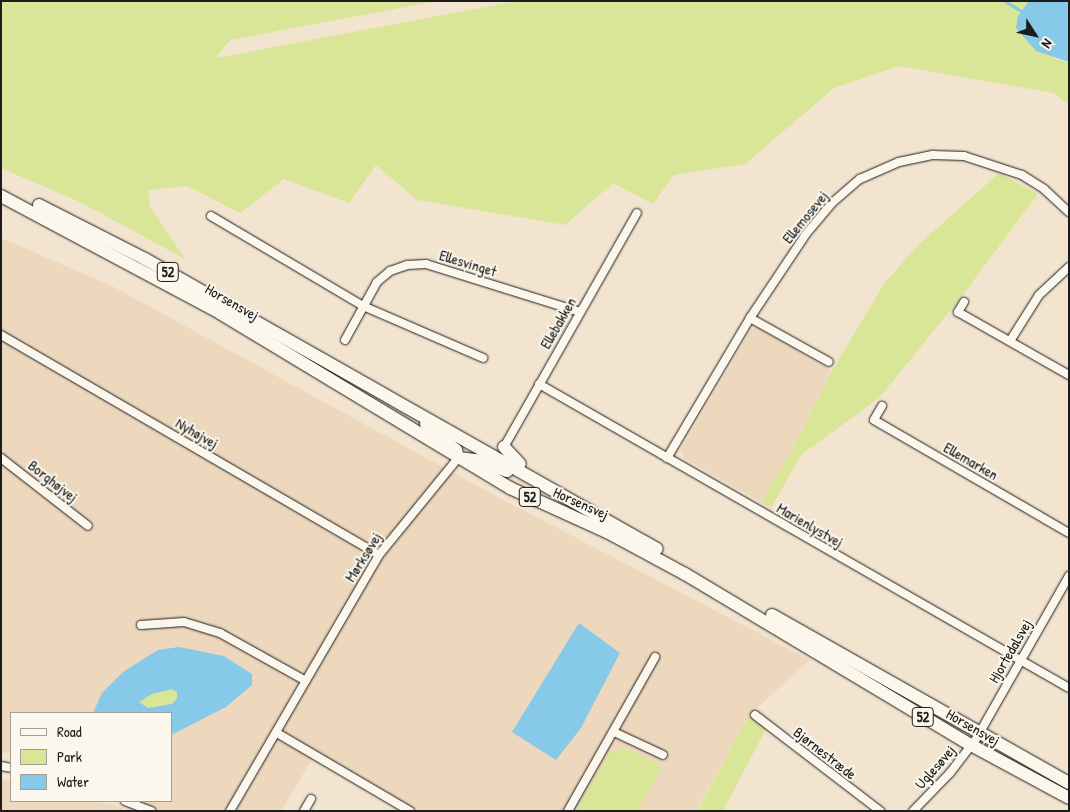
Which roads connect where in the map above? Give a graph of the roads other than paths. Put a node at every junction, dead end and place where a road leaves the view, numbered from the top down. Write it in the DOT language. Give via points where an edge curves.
graph roads {
  1 [pos="1,191"];
  2 [pos="1,196"];
  3 [pos="1069,212"];
  4 [pos="637,213"];
  5 [pos="211,216"];
  6 [pos="1069,267"];
  7 [pos="964,302"];
  8 [pos="363,306"];
  9 [pos="580,312"];
  10 [pos="750,318"];
  11 [pos="1,336"];
  12 [pos="345,340"];
  13 [pos="1010,341"];
  14 [pos="483,358"];
  15 [pos="829,362"];
  16 [pos="1069,375"];
  17 [pos="539,384"];
  18 [pos="400,402"];
  19 [pos="882,406"];
  20 [pos="504,447"];
  21 [pos="1,458"];
  22 [pos="458,458"];
  23 [pos="667,458"];
  24 [pos="549,487"];
  25 [pos="88,526"];
  26 [pos="1069,533"];
  27 [pos="379,555"];
  28 [pos="1069,576"];
  29 [pos="141,625"];
  30 [pos="655,657"];
  31 [pos="1020,661"];
  32 [pos="306,681"];
  33 [pos="1069,688"];
  34 [pos="755,716"];
  35 [pos="614,732"];
  36 [pos="277,733"];
  37 [pos="975,738"];
  38 [pos="663,756"];
  39 [pos="1069,783"];
  40 [pos="311,798"];
  41 [pos="1069,798"];
  42 [pos="128,802"];
  43 [pos="152,811"];
  44 [pos="230,811"];
  45 [pos="304,811"];
  46 [pos="410,811"];
  47 [pos="568,811"];
  48 [pos="880,811"];
  49 [pos="913,811"];
  1 -- 18 [label="main road, Horsensvej / 52" via="38,205 145,259"];
  2 -- 22 [label="main road, Horsensvej / 52" via="220,313"];
  3 -- 10 [label="street, Ellemosevej" via="1044,189 992,163 964,156 932,155 899,162 860,179 832,203"];
  4 -- 9 [label="street, Ellebakken"];
  5 -- 8 [label="street"];
  6 -- 13 [label="street" via="1039,295"];
  7 -- 13 [label="street" via="958,312"];
  8 -- 9 [label="street, Ellesvinget" via="377,282 390,271 407,264 426,264"];
  8 -- 12 [label="street, Ellesvinget"];
  8 -- 14 [label="street"];
  9 -- 17 [label="street, Ellebakken"];
  10 -- 15 [label="street"];
  10 -- 23 [label="street, Ellemosevej"];
  11 -- 27 [label="street, Nyhøjvej"];
  13 -- 16 [label="street"];
  17 -- 20 [label="street, Ellebakken"];
  17 -- 23 [label="street, Marienlystvej"];
  18 -- 22 [label="main road, 52" via="444,438 456,450"];
  18 -- 24 [label="main road, Horsensvej / 52"];
  19 -- 26 [label="street, Ellemarken" via="874,420"];
  20 -- 24 [label="main road, 52" via="512,458"];
  21 -- 25 [label="street, Borghøjvej"];
  22 -- 24 [label="main road, 52" via="481,461"];
  22 -- 27 [label="street, Mørksøvej"];
  22 -- 37 [label="main road, Horsensvej / 52" via="510,488 607,532 685,574"];
  23 -- 31 [label="street, Marienlystvej"];
  24 -- 37 [label="main road, Horsensvej / 52"];
  27 -- 32 [label="street, Mørksøvej"];
  28 -- 31 [label="street, Hjortedalsvej"];
  29 -- 32 [label="street" via="184,622 220,633"];
  30 -- 35 [label="street"];
  31 -- 33 [label="street, Marienlystvej"];
  31 -- 37 [label="street, Hjortedalsvej"];
  32 -- 36 [label="street, Mørksøvej"];
  34 -- 48 [label="street, Bjørnestræde"];
  35 -- 38 [label="street"];
  35 -- 47 [label="street"];
  36 -- 44 [label="street, Mørksøvej"];
  36 -- 46 [label="street"];
  37 -- 39 [label="main road, Horsensvej / 52"];
  37 -- 41 [label="main road, Horsensvej / 52"];
  37 -- 49 [label="street, Uglesøvej" via="950,773"];
  40 -- 45 [label="street"];
  42 -- 43 [label="street"];
}
